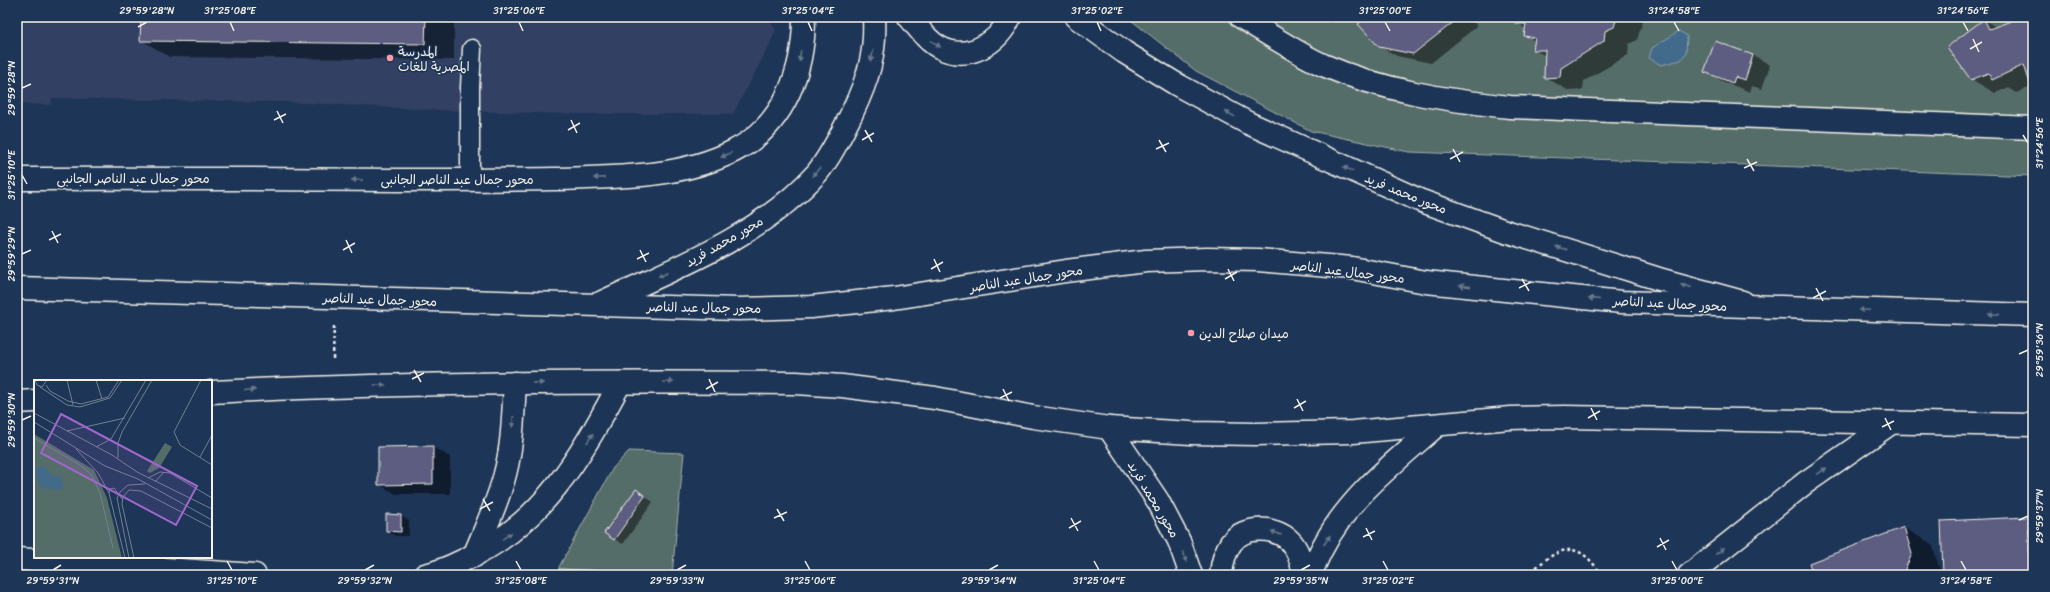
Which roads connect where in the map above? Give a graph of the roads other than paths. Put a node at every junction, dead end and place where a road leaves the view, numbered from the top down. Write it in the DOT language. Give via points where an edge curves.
graph roads {
  1 [pos="804,17"];
  2 [pos="874,17"];
  3 [pos="909,17"];
  4 [pos="1010,17"];
  5 [pos="1076,17"];
  6 [pos="1242,17"];
  7 [pos="472,49"];
  8 [pos="2033,128"];
  9 [pos="17,179"];
  10 [pos="470,180"];
  11 [pos="17,288"];
  12 [pos="598,304"];
  13 [pos="1764,308"];
  14 [pos="2033,315"];
  15 [pos="516,383"];
  16 [pos="620,383"];
  17 [pos="212,392"];
  18 [pos="34,401"];
  19 [pos="17,402"];
  20 [pos="1891,423"];
  21 [pos="1437,425"];
  22 [pos="2033,426"];
  23 [pos="1109,428"];
  24 [pos="474,556"];
  25 [pos="17,559"];
  26 [pos="255,575"];
  27 [pos="425,575"];
  28 [pos="1191,575"];
  29 [pos="1221,575"];
  30 [pos="1304,575"];
  31 [pos="1310,575"];
  32 [pos="1689,575"];
  1 -- 10 [label="main road, محور جمال عبد الناصر الجانبى, one-way" via="798,69 790,94 776,116 758,135 736,150 705,164 670,172 626,177"];
  2 -- 12 [label="main road, محور محمد فريد, one-way" via="875,43 864,86 842,133 817,172 750,229 698,258"];
  3 -- 4 [label="main road, one-way" via="940,47 963,52 975,51 992,41 1006,26"];
  13 -- 5 [label="main road, محور محمد فريد, one-way" via="1659,279 1505,231 1419,200 1248,123 1124,52"];
  6 -- 8 [label="main road" via="1322,64 1406,92 1460,102 1510,107"];
  7 -- 10 [label="lane"];
  10 -- 9 [label="main road, محور جمال عبد الناصر الجانبى, one-way"];
  11 -- 12 [label="main road, محور جمال عبد الناصر"];
  13 -- 12 [label="main road, محور جمال عبد الناصر, one-way" via="1615,301 1426,282 1352,268 1258,260 1207,259 1146,261 894,298 811,307 738,309"];
  14 -- 13 [label="main road, محور جمال عبد الناصر, one-way"];
  15 -- 16 [label="main road, one-way"];
  17 -- 15 [label="main road, one-way" via="333,386"];
  15 -- 24 [label="main road, one-way" via="506,474"];
  16 -- 23 [label="main road, one-way" via="796,382 842,386 936,398 1033,417"];
  24 -- 16 [label="main road, one-way" via="506,537 541,505 591,437"];
  18 -- 19 [label="main road"];
  20 -- 21 [label="main road" via="1566,417 1510,418"];
  20 -- 22 [label="main road"];
  32 -- 20 [label="main road, one-way" via="1805,484"];
  21 -- 23 [label="main road" via="1353,432 1256,434"];
  31 -- 21 [label="main road, one-way" via="1323,546 1349,508 1386,469"];
  23 -- 28 [label="main road, محور محمد فريد, one-way" via="1158,501 1179,541"];
  24 -- 27 [label="main road"];
  25 -- 26 [label="main road"];
  30 -- 29 [label="main road, one-way" via="1297,552 1290,541 1279,534 1255,529 1232,541 1226,552"];
}
